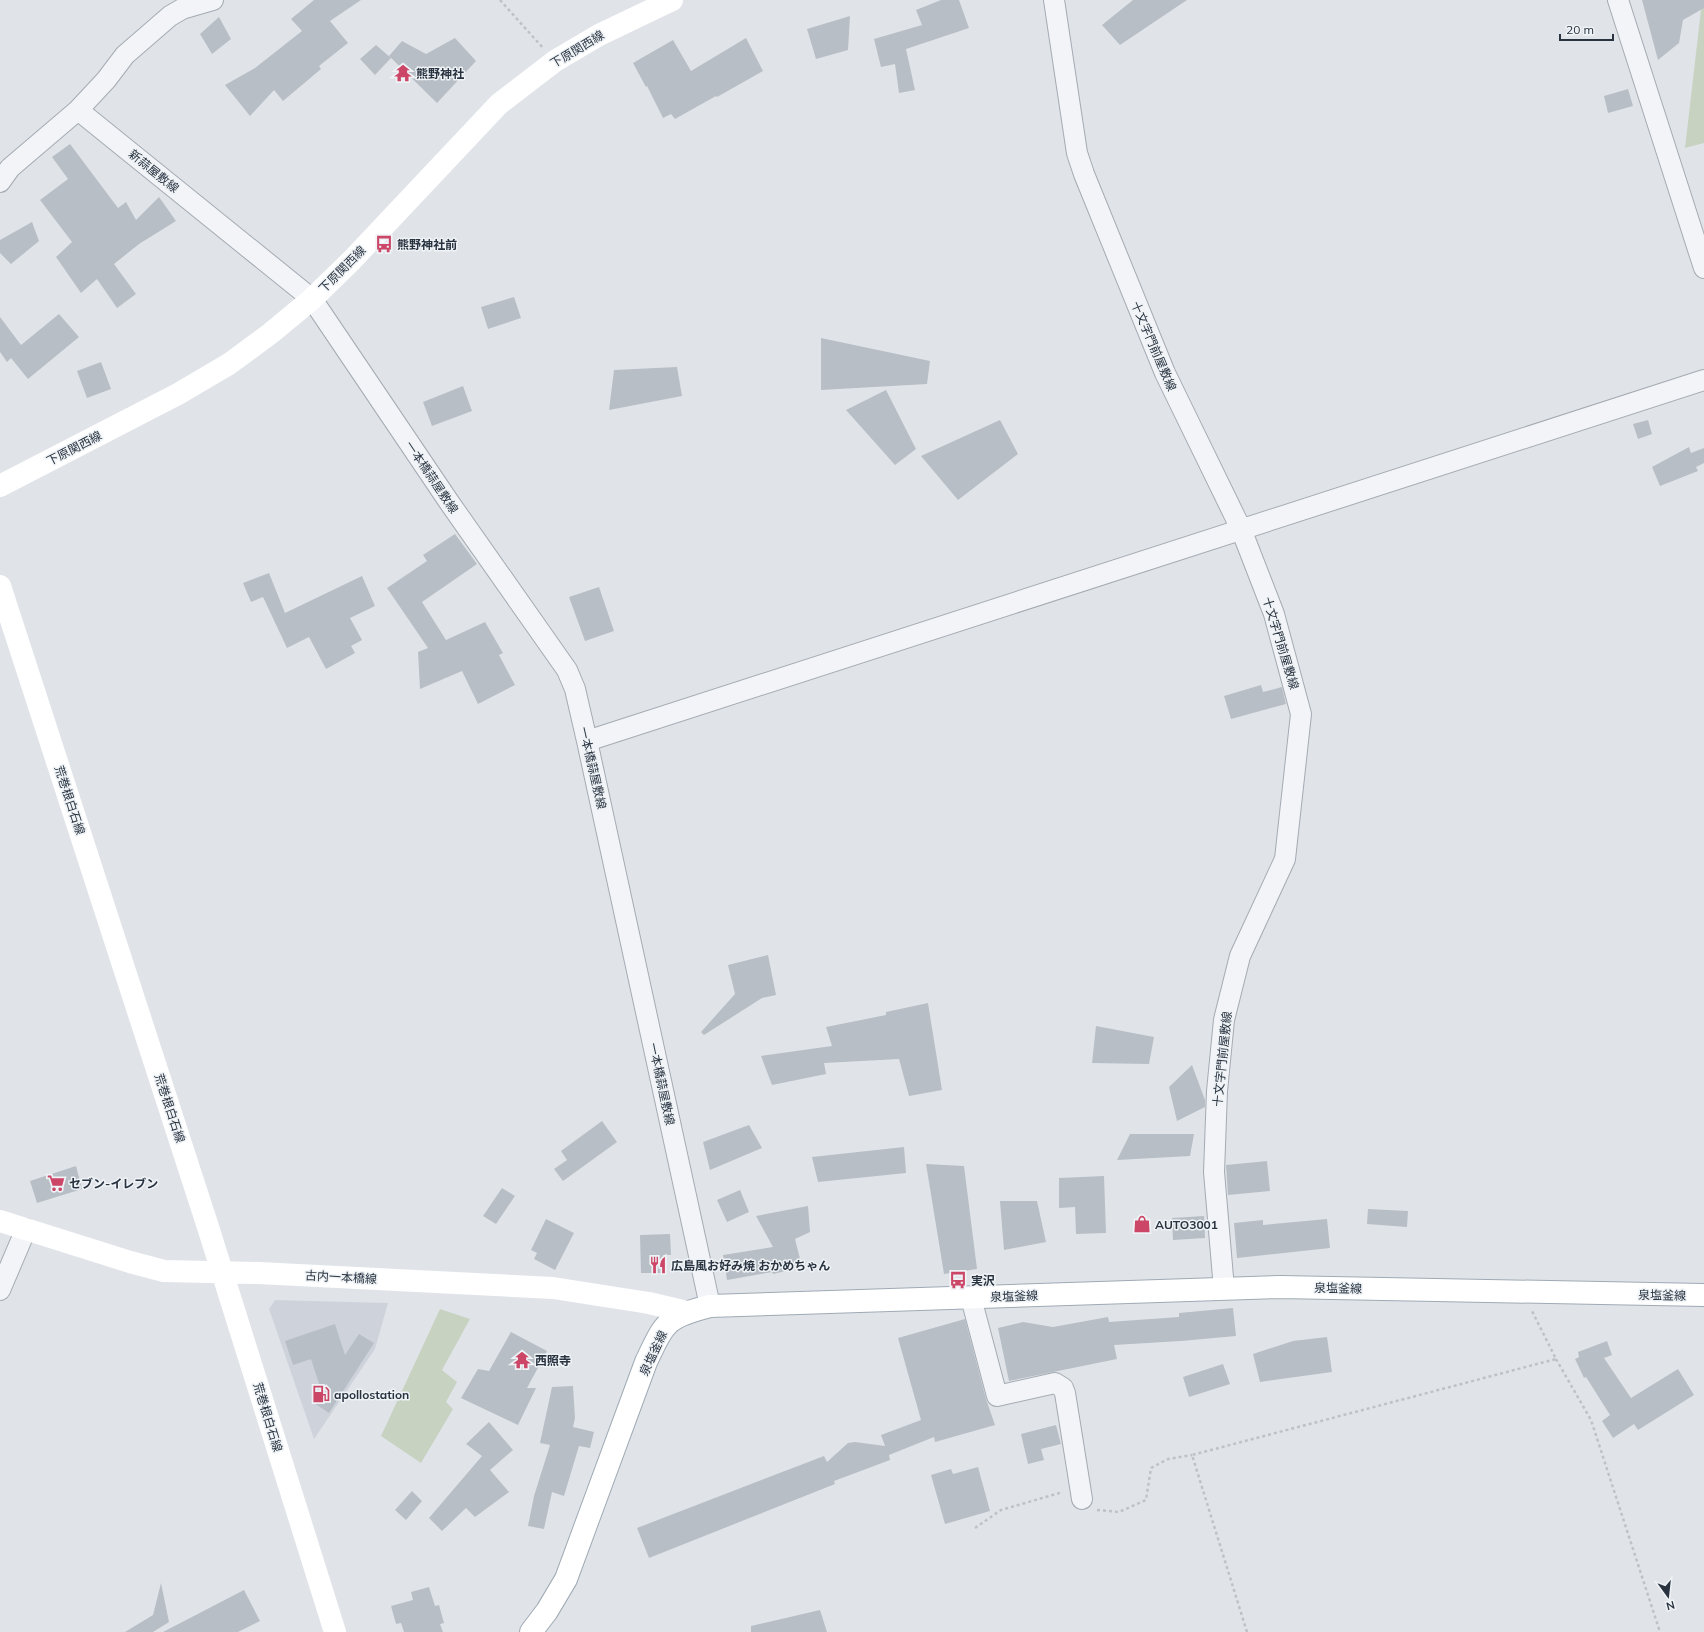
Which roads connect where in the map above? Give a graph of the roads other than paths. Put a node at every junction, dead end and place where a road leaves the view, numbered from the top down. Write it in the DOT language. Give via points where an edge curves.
graph roads {
  1 [pos="213,0"];
  2 [pos="672,0"];
  3 [pos="1054,0"];
  4 [pos="1618,0"];
  5 [pos="78,110"];
  6 [pos="0,182"];
  7 [pos="1704,268"];
  8 [pos="312,299"];
  9 [pos="1704,380"];
  10 [pos="0,486"];
  11 [pos="1240,530"];
  12 [pos="0,586"];
  13 [pos="587,741"];
  14 [pos="0,1221"];
  15 [pos="26,1229"];
  16 [pos="222,1272"];
  17 [pos="1224,1289"];
  18 [pos="0,1290"];
  19 [pos="1704,1295"];
  20 [pos="971,1298"];
  21 [pos="710,1306"];
  22 [pos="687,1312"];
  23 [pos="1082,1498"];
  24 [pos="335,1632"];
  25 [pos="531,1632"];
  1 -- 5 [label="street" via="182,9 170,16 125,55"];
  2 -- 8 [label="street, 下原関西線" via="599,35 555,61 499,104"];
  3 -- 11 [label="street, 十文字門前屋敷線" via="1077,153 1084,174 1164,373"];
  4 -- 7 [label="street"];
  5 -- 6 [label="street" via="10,168"];
  5 -- 8 [label="street, 新蒜屋敷線"];
  8 -- 10 [label="street, 下原関西線" via="229,364"];
  8 -- 13 [label="street, 一本橋蒜屋敷線" via="449,502 567,670 575,689"];
  9 -- 11 [label="street"];
  11 -- 13 [label="street"];
  11 -- 17 [label="street, 十文字門前屋敷線" via="1274,614 1301,714 1285,859 1240,956 1224,1020 1217,1091 1214,1172"];
  12 -- 16 [label="street, 荒巻根白石線"];
  13 -- 21 [label="street, 一本橋蒜屋敷線"];
  14 -- 15 [label="street, 古内一本橋線"];
  15 -- 16 [label="street, 古内一本橋線" via="164,1271"];
  15 -- 18 [label="street"];
  16 -- 22 [label="street, 古内一本橋線" via="554,1288 649,1303"];
  16 -- 24 [label="street, 荒巻根白石線"];
  17 -- 19 [label="street, 泉塩釜線" via="1280,1287"];
  17 -- 20 [label="street, 泉塩釜線"];
  20 -- 21 [label="street, 泉塩釜線"];
  20 -- 23 [label="street" via="997,1396 1055,1384 1063,1388"];
  21 -- 22 [label="street, 泉塩釜線"];
  22 -- 25 [label="street, 泉塩釜線" via="666,1324 658,1337 646,1362 566,1579"];
}
